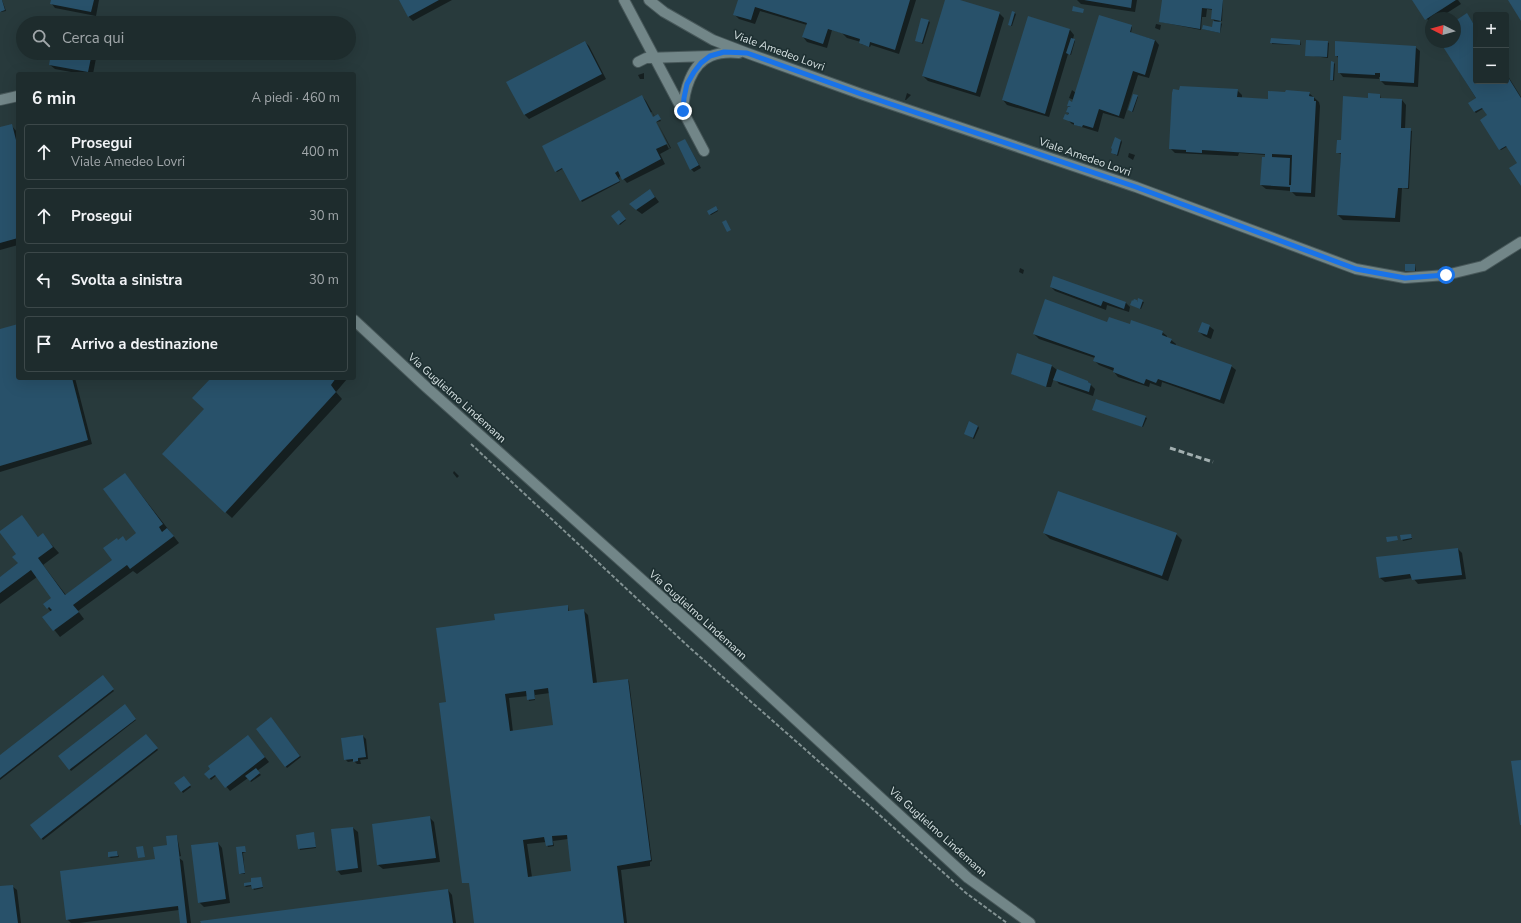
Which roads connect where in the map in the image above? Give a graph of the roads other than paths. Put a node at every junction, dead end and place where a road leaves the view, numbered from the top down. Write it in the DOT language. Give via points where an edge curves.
graph roads {
  1 [pos="624,0"];
  2 [pos="649,0"];
  3 [pos="747,53"];
  4 [pos="710,56"];
  5 [pos="655,58"];
  6 [pos="638,62"];
  7 [pos="16,96"];
  8 [pos="0,100"];
  9 [pos="683,111"];
  10 [pos="704,151"];
  11 [pos="1521,242"];
  12 [pos="356,322"];
  13 [pos="1030,923"];
  1 -- 5 [label="street"];
  2 -- 3 [label="street, Viale Amedeo Lovri" via="664,12 713,40"];
  3 -- 4 [label="street" via="724,52"];
  3 -- 11 [label="street, Viale Amedeo Lovri" via="1136,187 1356,269 1405,278 1446,275 1483,266"];
  4 -- 5 [label="street"];
  4 -- 9 [label="street" via="701,63 687,84"];
  5 -- 6 [label="street" via="646,58"];
  5 -- 9 [label="street"];
  7 -- 8 [label="street"];
  9 -- 10 [label="street"];
  12 -- 13 [label="street, Via Guglielmo Lindemann" via="696,628 968,878"];
}
